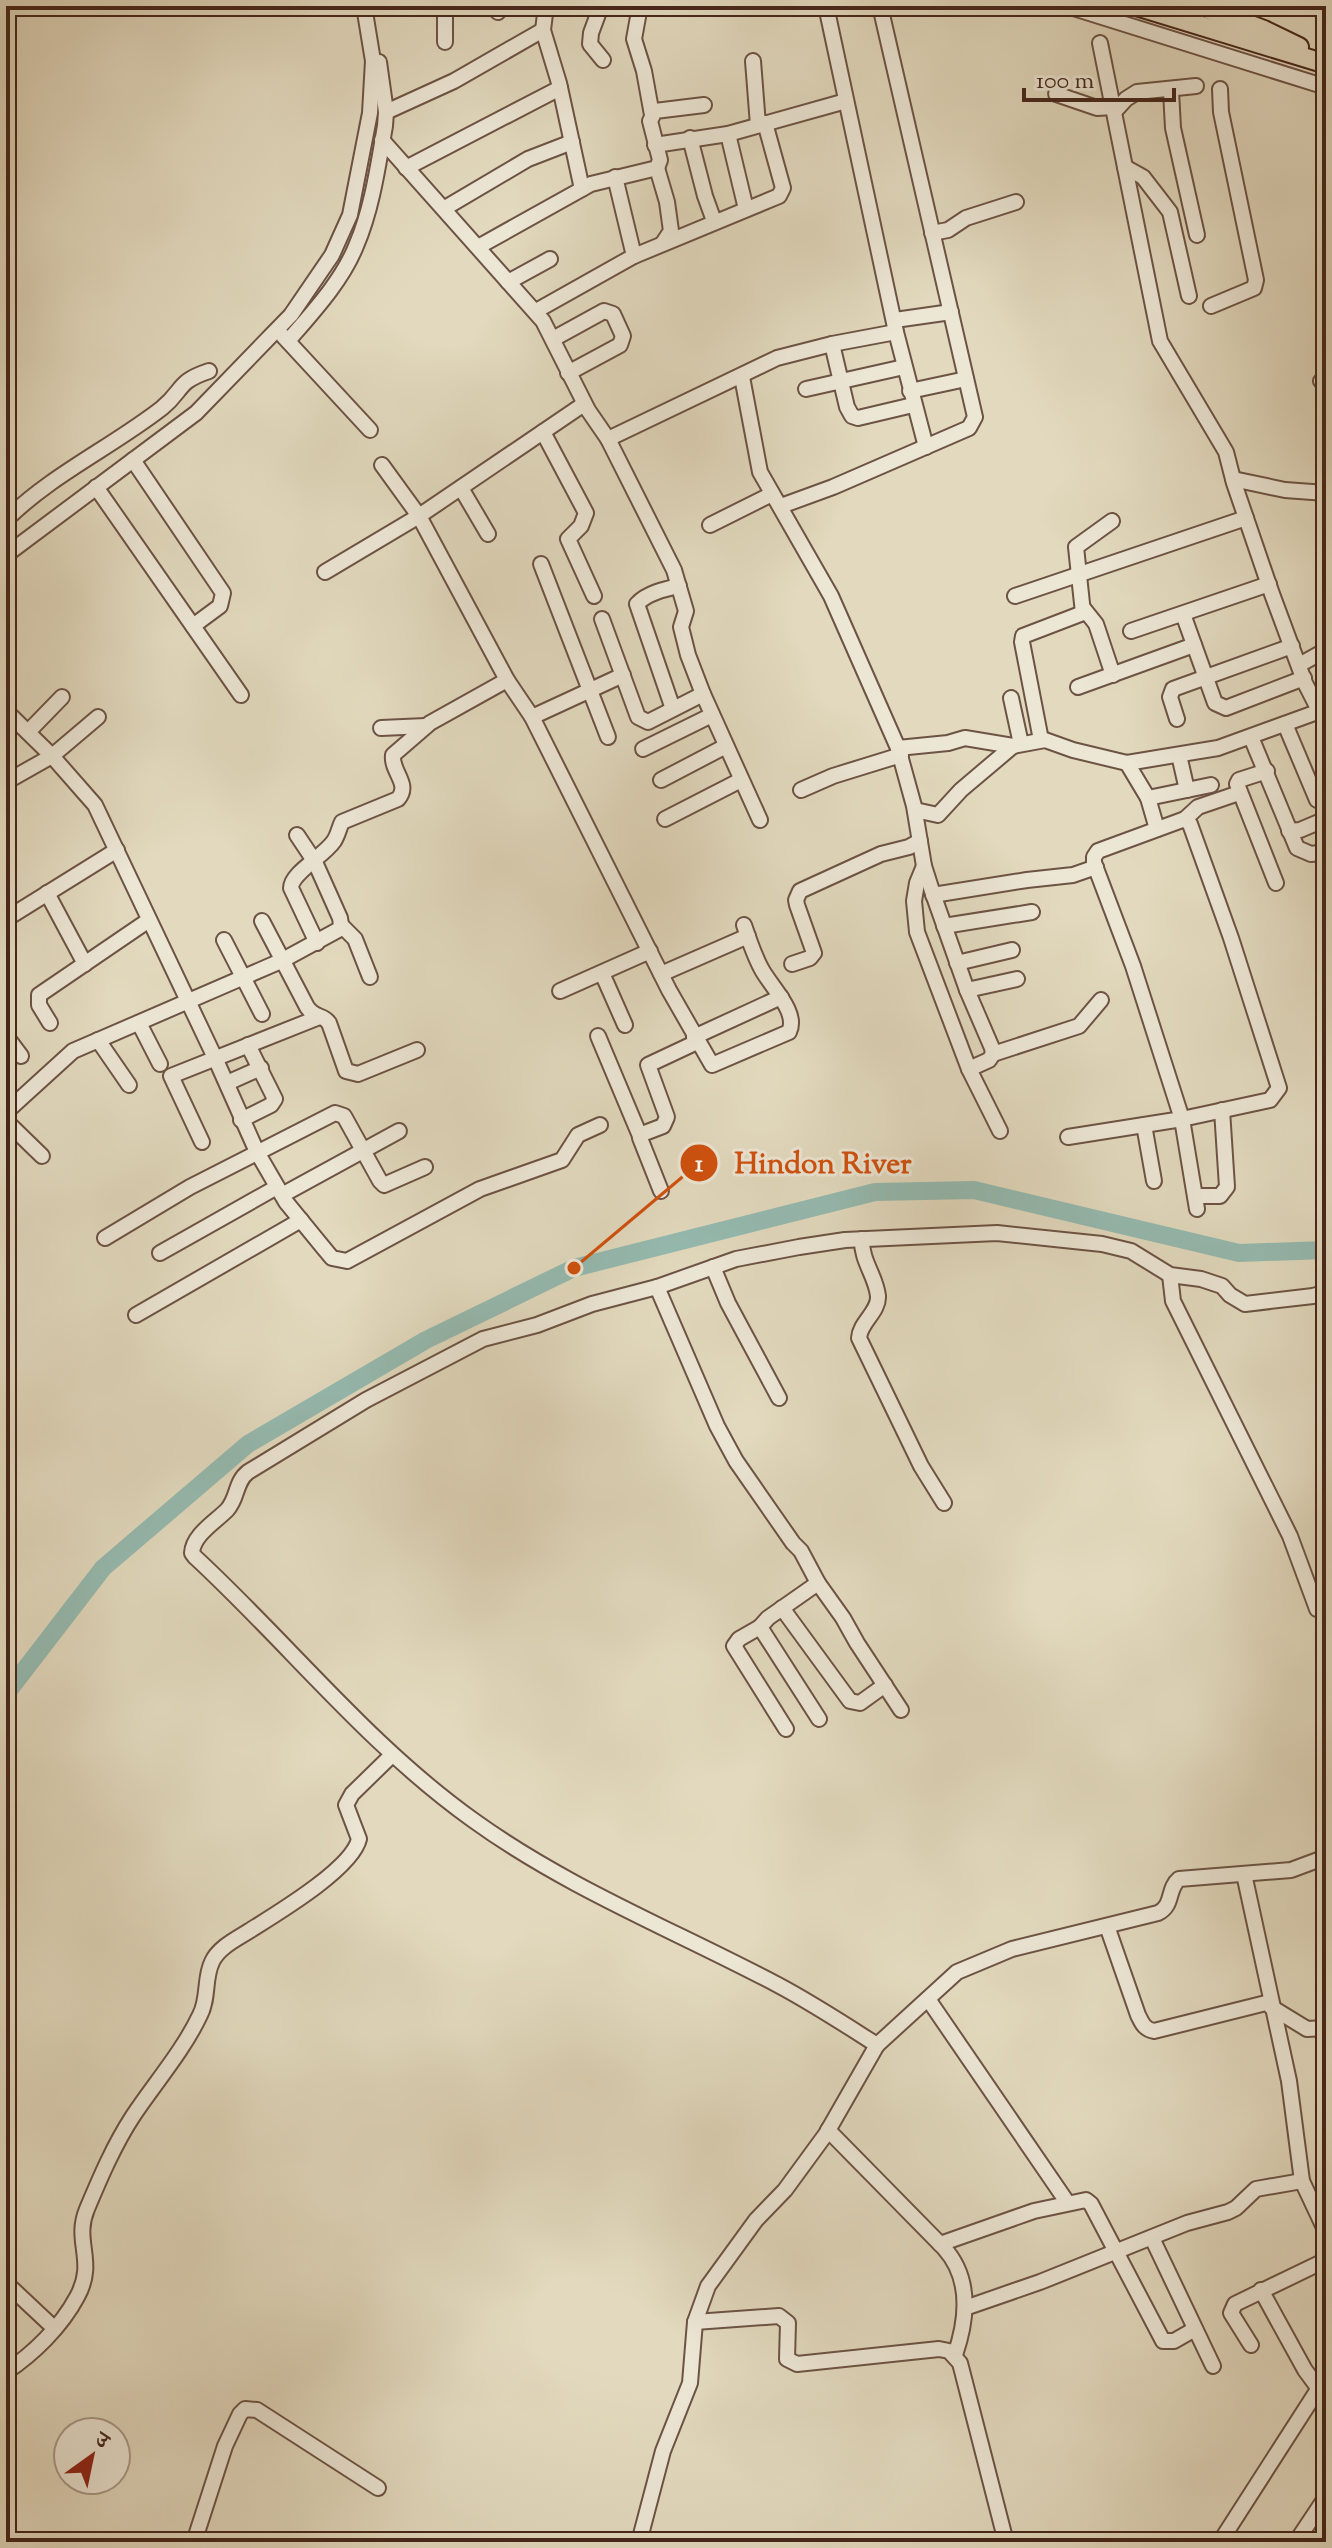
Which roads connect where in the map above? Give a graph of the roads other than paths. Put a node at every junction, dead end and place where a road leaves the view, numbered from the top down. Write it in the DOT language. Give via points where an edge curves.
graph roads {
  1 [pos="445,6"];
  2 [pos="546,6"];
  3 [pos="601,6"];
  4 [pos="640,6"];
  5 [pos="826,6"];
  6 [pos="880,6"];
  7 [pos="1067,6"];
  8 [pos="1136,6"];
  9 [pos="1200,6"];
  10 [pos="365,11"];
  11 [pos="543,30"];
  12 [pos="445,42"];
  13 [pos="1100,43"];
  14 [pos="603,60"];
  15 [pos="753,61"];
  16 [pos="1326,63"];
  17 [pos="1196,86"];
  18 [pos="1326,87"];
  19 [pos="560,88"];
  20 [pos="1220,89"];
  21 [pos="1171,91"];
  22 [pos="1056,94"];
  23 [pos="846,101"];
  24 [pos="704,105"];
  25 [pos="1114,109"];
  26 [pos="386,112"];
  27 [pos="652,115"];
  28 [pos="761,124"];
  29 [pos="728,134"];
  30 [pos="690,138"];
  31 [pos="382,140"];
  32 [pos="572,142"];
  33 [pos="655,145"];
  34 [pos="1125,167"];
  35 [pos="406,168"];
  36 [pos="657,168"];
  37 [pos="615,177"];
  38 [pos="582,189"];
  39 [pos="1016,202"];
  40 [pos="445,208"];
  41 [pos="746,209"];
  42 [pos="714,221"];
  43 [pos="932,233"];
  44 [pos="1197,235"];
  45 [pos="663,243"];
  46 [pos="478,247"];
  47 [pos="634,256"];
  48 [pos="550,259"];
  49 [pos="508,282"];
  50 [pos="1189,296"];
  51 [pos="1211,306"];
  52 [pos="536,311"];
  53 [pos="951,312"];
  54 [pos="896,326"];
  55 [pos="277,330"];
  56 [pos="553,339"];
  57 [pos="288,341"];
  58 [pos="832,344"];
  59 [pos="904,367"];
  60 [pos="209,371"];
  61 [pos="568,373"];
  62 [pos="742,377"];
  63 [pos="840,379"];
  64 [pos="966,379"];
  65 [pos="806,389"];
  66 [pos="912,398"];
  67 [pos="584,404"];
  68 [pos="370,430"];
  69 [pos="543,432"];
  70 [pos="608,439"];
  71 [pos="926,447"];
  72 [pos="133,460"];
  73 [pos="382,465"];
  74 [pos="1233,479"];
  75 [pos="96,487"];
  76 [pos="461,488"];
  77 [pos="1326,493"];
  78 [pos="776,500"];
  79 [pos="419,516"];
  80 [pos="1246,518"];
  81 [pos="6,520"];
  82 [pos="1112,521"];
  83 [pos="710,525"];
  84 [pos="488,534"];
  85 [pos="6,555"];
  86 [pos="541,564"];
  87 [pos="325,572"];
  88 [pos="1079,575"];
  89 [pos="1269,584"];
  90 [pos="679,586"];
  91 [pos="594,596"];
  92 [pos="1015,596"];
  93 [pos="1084,609"];
  94 [pos="1183,614"];
  95 [pos="602,619"];
  96 [pos="193,626"];
  97 [pos="1131,631"];
  98 [pos="1194,645"];
  99 [pos="1292,646"];
  100 [pos="1326,650"];
  101 [pos="1301,672"];
  102 [pos="623,675"];
  103 [pos="1113,675"];
  104 [pos="1206,679"];
  105 [pos="507,680"];
  106 [pos="1078,687"];
  107 [pos="1326,687"];
  108 [pos="588,691"];
  109 [pos="703,694"];
  110 [pos="241,695"];
  111 [pos="1311,695"];
  112 [pos="62,697"];
  113 [pos="1011,698"];
  114 [pos="673,709"];
  115 [pos="6,711"];
  116 [pos="712,715"];
  117 [pos="98,717"];
  118 [pos="532,717"];
  119 [pos="1323,718"];
  120 [pos="1177,719"];
  121 [pos="1285,724"];
  122 [pos="426,726"];
  123 [pos="381,728"];
  124 [pos="28,732"];
  125 [pos="608,737"];
  126 [pos="1251,737"];
  127 [pos="1041,740"];
  128 [pos="1017,745"];
  129 [pos="726,746"];
  130 [pos="643,749"];
  131 [pos="899,751"];
  132 [pos="1179,755"];
  133 [pos="52,756"];
  134 [pos="1127,763"];
  135 [pos="1267,771"];
  136 [pos="661,780"];
  137 [pos="741,780"];
  138 [pos="6,782"];
  139 [pos="1211,785"];
  140 [pos="801,790"];
  141 [pos="1187,790"];
  142 [pos="1239,793"];
  143 [pos="1148,798"];
  144 [pos="1317,800"];
  145 [pos="915,810"];
  146 [pos="665,819"];
  147 [pos="1185,819"];
  148 [pos="1326,819"];
  149 [pos="760,820"];
  150 [pos="1157,829"];
  151 [pos="1289,831"];
  152 [pos="297,835"];
  153 [pos="920,841"];
  154 [pos="117,850"];
  155 [pos="1326,852"];
  156 [pos="315,862"];
  157 [pos="924,866"];
  158 [pos="1096,867"];
  159 [pos="1276,883"];
  160 [pos="47,893"];
  161 [pos="933,895"];
  162 [pos="1032,912"];
  163 [pos="6,919"];
  164 [pos="149,920"];
  165 [pos="262,921"];
  166 [pos="341,925"];
  167 [pos="944,926"];
  168 [pos="224,940"];
  169 [pos="317,943"];
  170 [pos="1012,950"];
  171 [pos="650,951"];
  172 [pos="281,961"];
  173 [pos="957,963"];
  174 [pos="85,964"];
  175 [pos="792,964"];
  176 [pos="602,973"];
  177 [pos="661,974"];
  178 [pos="370,977"];
  179 [pos="242,978"];
  180 [pos="1017,979"];
  181 [pos="967,990"];
  182 [pos="560,991"];
  183 [pos="781,997"];
  184 [pos="1101,1000"];
  185 [pos="188,1001"];
  186 [pos="977,1012"];
  187 [pos="262,1014"];
  188 [pos="949,1016"];
  189 [pos="317,1018"];
  190 [pos="50,1023"];
  191 [pos="139,1023"];
  192 [pos="625,1025"];
  193 [pos="6,1036"];
  194 [pos="598,1036"];
  195 [pos="98,1040"];
  196 [pos="696,1040"];
  197 [pos="248,1045"];
  198 [pos="417,1050"];
  199 [pos="993,1054"];
  200 [pos="21,1056"];
  201 [pos="216,1060"];
  202 [pos="160,1064"];
  203 [pos="261,1068"];
  204 [pos="969,1069"];
  205 [pos="227,1083"];
  206 [pos="129,1085"];
  207 [pos="1222,1110"];
  208 [pos="6,1112"];
  209 [pos="1182,1119"];
  210 [pos="241,1120"];
  211 [pos="6,1121"];
  212 [pos="600,1125"];
  213 [pos="1144,1125"];
  214 [pos="399,1131"];
  215 [pos="1000,1131"];
  216 [pos="640,1136"];
  217 [pos="1068,1137"];
  218 [pos="202,1142"];
  219 [pos="363,1150"];
  220 [pos="257,1152"];
  221 [pos="42,1156"];
  222 [pos="425,1167"];
  223 [pos="1154,1181"];
  224 [pos="280,1191"];
  225 [pos="661,1191"];
  226 [pos="301,1220"];
  227 [pos="105,1238"];
  228 [pos="862,1239"];
  229 [pos="160,1253"];
  230 [pos="713,1267"];
  231 [pos="1170,1275"];
  232 [pos="657,1287"];
  233 [pos="1326,1292"];
  234 [pos="136,1315"];
  235 [pos="779,1398"];
  236 [pos="944,1503"];
  237 [pos="818,1583"];
  238 [pos="782,1608"];
  239 [pos="1326,1611"];
  240 [pos="760,1627"];
  241 [pos="885,1685"];
  242 [pos="901,1710"];
  243 [pos="819,1719"];
  244 [pos="786,1729"];
  245 [pos="392,1755"];
  246 [pos="1326,1857"];
  247 [pos="1244,1874"];
  248 [pos="1107,1926"];
  249 [pos="928,1999"];
  250 [pos="1271,2004"];
  251 [pos="1326,2028"];
  252 [pos="877,2045"];
  253 [pos="828,2130"];
  254 [pos="1302,2181"];
  255 [pos="1067,2202"];
  256 [pos="1326,2232"];
  257 [pos="1152,2238"];
  258 [pos="940,2244"];
  259 [pos="1115,2253"];
  260 [pos="1326,2260"];
  261 [pos="6,2283"];
  262 [pos="1261,2290"];
  263 [pos="965,2308"];
  264 [pos="695,2322"];
  265 [pos="54,2328"];
  266 [pos="1195,2329"];
  267 [pos="1251,2345"];
  268 [pos="955,2355"];
  269 [pos="1213,2366"];
  270 [pos="6,2372"];
  271 [pos="1322,2383"];
  272 [pos="378,2488"];
  273 [pos="1326,2497"];
  274 [pos="194,2542"];
  275 [pos="639,2542"];
  276 [pos="1006,2542"];
  277 [pos="1220,2542"];
  278 [pos="1296,2542"];
  1 -- 12 [label="street"];
  2 -- 11 [label="street"];
  3 -- 14 [label="street" via="590,44"];
  4 -- 27 [label="street" via="634,39"];
  5 -- 23 [label="street"];
  6 -- 43 [label="street"];
  7 -- 18 [label="street"];
  8 -- 16 [label="main road"];
  9 -- 16 [label="main road" via="1274,35"];
  10 -- 26 [label="street"];
  10 -- 55 [label="street" via="373,72 370,113 350,215 332,255"];
  11 -- 19 [label="street"];
  11 -- 26 [label="street" via="454,81"];
  13 -- 25 [label="street"];
  15 -- 28 [label="street"];
  17 -- 21 [label="street"];
  19 -- 32 [label="street"];
  19 -- 35 [label="street"];
  20 -- 51 [label="street" via="1256,280 1254,288"];
  21 -- 25 [label="street" via="1137,92"];
  21 -- 44 [label="street" via="1173,128"];
  22 -- 25 [label="street"];
  23 -- 28 [label="street"];
  23 -- 54 [label="street"];
  24 -- 27 [label="street"];
  25 -- 34 [label="street"];
  26 -- 31 [label="street"];
  27 -- 33 [label="street"];
  28 -- 29 [label="street"];
  28 -- 41 [label="street" via="782,193"];
  29 -- 30 [label="street"];
  29 -- 41 [label="street"];
  30 -- 33 [label="street"];
  30 -- 42 [label="street"];
  31 -- 35 [label="street"];
  31 -- 57 [label="street" via="356,247"];
  32 -- 38 [label="street"];
  32 -- 40 [label="street" via="528,159"];
  33 -- 36 [label="street"];
  34 -- 50 [label="street" via="1143,177 1170,212"];
  34 -- 74 [label="street" via="1160,341 1223,446"];
  35 -- 40 [label="street"];
  36 -- 37 [label="street"];
  36 -- 45 [label="street" via="671,231"];
  37 -- 38 [label="street"];
  37 -- 47 [label="street"];
  38 -- 46 [label="street"];
  39 -- 43 [label="street"];
  40 -- 46 [label="street"];
  41 -- 42 [label="street"];
  42 -- 45 [label="street"];
  43 -- 53 [label="street"];
  45 -- 47 [label="street"];
  46 -- 49 [label="street"];
  47 -- 52 [label="street"];
  48 -- 49 [label="street"];
  49 -- 52 [label="street"];
  52 -- 56 [label="street"];
  53 -- 54 [label="street"];
  53 -- 64 [label="street"];
  54 -- 58 [label="street"];
  54 -- 59 [label="street"];
  55 -- 57 [label="street"];
  55 -- 72 [label="street" via="196,413"];
  56 -- 61 [label="street"];
  56 -- 61 [label="street" via="604,311 613,314 623,336 620,345"];
  57 -- 68 [label="street"];
  58 -- 62 [label="street" via="777,358"];
  58 -- 63 [label="street"];
  59 -- 63 [label="street"];
  59 -- 66 [label="street"];
  60 -- 81 [label="street" via="187,379 162,408"];
  61 -- 67 [label="street"];
  62 -- 70 [label="street"];
  62 -- 78 [label="street" via="760,472"];
  63 -- 65 [label="street"];
  63 -- 66 [label="street" via="847,407 858,418"];
  64 -- 66 [label="street"];
  64 -- 71 [label="street" via="974,423"];
  66 -- 71 [label="street"];
  67 -- 69 [label="street"];
  67 -- 70 [label="street"];
  69 -- 76 [label="street"];
  69 -- 91 [label="street" via="586,513 568,539"];
  70 -- 90 [label="street"];
  71 -- 78 [label="street" via="851,480"];
  72 -- 75 [label="street"];
  72 -- 96 [label="street" via="223,593 220,606"];
  73 -- 79 [label="street"];
  74 -- 77 [label="street"];
  74 -- 80 [label="street"];
  75 -- 85 [label="street"];
  75 -- 96 [label="street"];
  76 -- 79 [label="street"];
  76 -- 84 [label="street"];
  78 -- 83 [label="street"];
  78 -- 131 [label="street" via="831,596"];
  79 -- 87 [label="street"];
  79 -- 105 [label="street"];
  80 -- 88 [label="street"];
  80 -- 89 [label="street"];
  82 -- 88 [label="street" via="1076,547"];
  86 -- 108 [label="street"];
  88 -- 92 [label="street"];
  88 -- 93 [label="street"];
  89 -- 94 [label="street"];
  89 -- 99 [label="street"];
  90 -- 109 [label="street" via="687,615 684,642"];
  90 -- 114 [label="street" via="637,604"];
  93 -- 103 [label="street" via="1096,624"];
  93 -- 127 [label="street" via="1023,636"];
  94 -- 97 [label="street"];
  94 -- 98 [label="street"];
  95 -- 102 [label="street"];
  96 -- 110 [label="street"];
  98 -- 103 [label="street"];
  98 -- 104 [label="street"];
  99 -- 101 [label="street"];
  99 -- 104 [label="street"];
  100 -- 101 [label="street"];
  101 -- 104 [label="street" via="1226,708 1215,703"];
  101 -- 111 [label="street"];
  102 -- 108 [label="street"];
  102 -- 114 [label="street" via="643,722"];
  103 -- 106 [label="street"];
  104 -- 120 [label="street" via="1169,693"];
  105 -- 118 [label="street"];
  105 -- 122 [label="street"];
  107 -- 111 [label="street"];
  108 -- 118 [label="street"];
  108 -- 125 [label="street"];
  109 -- 114 [label="street"];
  109 -- 116 [label="street"];
  111 -- 119 [label="street"];
  112 -- 124 [label="street"];
  113 -- 128 [label="street"];
  115 -- 124 [label="street"];
  116 -- 129 [label="street"];
  116 -- 130 [label="street"];
  117 -- 133 [label="street"];
  118 -- 171 [label="street"];
  119 -- 121 [label="street"];
  121 -- 126 [label="street"];
  121 -- 144 [label="street"];
  122 -- 123 [label="street"];
  122 -- 156 [label="street" via="392,758 403,794 342,822 337,837"];
  124 -- 133 [label="street"];
  126 -- 132 [label="street"];
  126 -- 135 [label="street"];
  127 -- 128 [label="street"];
  127 -- 134 [label="street"];
  128 -- 131 [label="street" via="965,738"];
  128 -- 145 [label="street" via="938,815"];
  129 -- 136 [label="street"];
  129 -- 137 [label="street"];
  131 -- 140 [label="street"];
  131 -- 145 [label="street"];
  132 -- 134 [label="street"];
  132 -- 141 [label="street"];
  133 -- 138 [label="street"];
  133 -- 154 [label="street" via="95,805"];
  134 -- 143 [label="street"];
  135 -- 142 [label="street" via="1239,780"];
  135 -- 151 [label="street"];
  137 -- 146 [label="street"];
  137 -- 149 [label="street"];
  139 -- 141 [label="street"];
  141 -- 143 [label="street"];
  142 -- 147 [label="street" via="1198,807"];
  142 -- 159 [label="street"];
  143 -- 150 [label="street"];
  145 -- 153 [label="street"];
  147 -- 150 [label="street"];
  147 -- 207 [label="street" via="1231,938 1279,1088 1270,1100"];
  148 -- 151 [label="street"];
  150 -- 158 [label="street" via="1098,851"];
  151 -- 155 [label="street" via="1303,852"];
  152 -- 156 [label="street"];
  153 -- 157 [label="street"];
  153 -- 175 [label="street" via="800,891 797,905 814,953"];
  154 -- 160 [label="street"];
  154 -- 164 [label="street"];
  156 -- 166 [label="street"];
  156 -- 169 [label="street" via="290,883"];
  157 -- 161 [label="street"];
  157 -- 188 [label="street" via="914,901 917,932"];
  158 -- 161 [label="street"];
  158 -- 209 [label="street"];
  160 -- 163 [label="street"];
  160 -- 174 [label="street"];
  161 -- 167 [label="street"];
  162 -- 167 [label="street"];
  164 -- 174 [label="street"];
  164 -- 185 [label="street"];
  165 -- 172 [label="street"];
  166 -- 169 [label="street"];
  166 -- 178 [label="street" via="355,939"];
  167 -- 173 [label="street"];
  168 -- 179 [label="street"];
  169 -- 172 [label="street"];
  170 -- 173 [label="street"];
  171 -- 176 [label="street"];
  171 -- 177 [label="street"];
  172 -- 179 [label="street"];
  172 -- 189 [label="street"];
  173 -- 181 [label="street"];
  174 -- 190 [label="street" via="39,995"];
  176 -- 182 [label="street"];
  176 -- 192 [label="street"];
  177 -- 183 [label="street" via="746,931 763,973"];
  177 -- 196 [label="street"];
  179 -- 185 [label="street"];
  179 -- 187 [label="street"];
  180 -- 181 [label="street"];
  181 -- 186 [label="street"];
  183 -- 196 [label="street"];
  183 -- 196 [label="street" via="792,1022 789,1032 712,1065"];
  184 -- 199 [label="street" via="1079,1026"];
  185 -- 191 [label="street"];
  185 -- 201 [label="street"];
  186 -- 188 [label="street"];
  186 -- 199 [label="street"];
  188 -- 204 [label="street"];
  189 -- 197 [label="street"];
  189 -- 198 [label="street" via="329,1023 342,1064 352,1075"];
  191 -- 195 [label="street"];
  191 -- 202 [label="street"];
  193 -- 200 [label="street"];
  194 -- 216 [label="street"];
  195 -- 206 [label="street"];
  195 -- 208 [label="street" via="73,1051"];
  196 -- 216 [label="street" via="648,1065 667,1117 663,1126"];
  197 -- 201 [label="street"];
  197 -- 203 [label="street"];
  199 -- 204 [label="street"];
  201 -- 205 [label="street"];
  201 -- 218 [label="street" via="171,1076"];
  203 -- 205 [label="street"];
  203 -- 210 [label="street" via="275,1099"];
  204 -- 215 [label="street"];
  205 -- 210 [label="street"];
  207 -- 209 [label="street"];
  207 -- 209 [label="street" via="1227,1187 1220,1196 1196,1202"];
  209 -- 213 [label="street"];
  210 -- 220 [label="street"];
  211 -- 221 [label="street"];
  212 -- 226 [label="street" via="578,1135 562,1160 480,1189 347,1261 332,1258"];
  213 -- 217 [label="street"];
  213 -- 223 [label="street"];
  214 -- 219 [label="street"];
  216 -- 225 [label="street"];
  219 -- 220 [label="street" via="344,1116 335,1113"];
  219 -- 222 [label="street" via="384,1185"];
  219 -- 224 [label="street"];
  220 -- 224 [label="street"];
  220 -- 227 [label="street"];
  224 -- 226 [label="street"];
  224 -- 229 [label="street"];
  226 -- 234 [label="street"];
  228 -- 230 [label="street" via="754,1255"];
  228 -- 231 [label="street" via="997,1233 1102,1244 1138,1255"];
  228 -- 236 [label="street" via="878,1297 859,1338"];
  230 -- 232 [label="street"];
  230 -- 235 [label="street"];
  231 -- 233 [label="street" via="1211,1282 1245,1304"];
  231 -- 239 [label="street" via="1173,1301 1290,1536 1317,1609"];
  232 -- 237 [label="street" via="717,1426"];
  232 -- 245 [label="street" via="483,1339 391,1386 248,1472 232,1503 194,1543 195,1557"];
  237 -- 238 [label="street"];
  237 -- 241 [label="street"];
  238 -- 240 [label="street"];
  238 -- 241 [label="street" via="850,1701 860,1703"];
  240 -- 243 [label="street"];
  240 -- 244 [label="street" via="734,1646"];
  241 -- 242 [label="street"];
  245 -- 252 [label="street" via="473,1821 532,1858 776,1984"];
  245 -- 265 [label="street" via="346,1805 359,1839 351,1856 213,1959 202,2012 131,2118 86,2210 86,2278"];
  246 -- 247 [label="street" via="1291,1870"];
  247 -- 248 [label="street" via="1179,1879 1164,1910"];
  247 -- 250 [label="street"];
  248 -- 249 [label="street" via="1012,1949 957,1972"];
  248 -- 250 [label="street" via="1148,2030"];
  249 -- 252 [label="street"];
  249 -- 255 [label="street"];
  250 -- 251 [label="street" via="1307,2029"];
  250 -- 254 [label="street" via="1289,2081"];
  252 -- 253 [label="street"];
  253 -- 258 [label="street"];
  253 -- 264 [label="street" via="708,2286"];
  254 -- 256 [label="street"];
  254 -- 257 [label="street" via="1256,2189 1236,2208"];
  255 -- 258 [label="street"];
  255 -- 259 [label="street" via="1091,2204"];
  257 -- 259 [label="street"];
  257 -- 266 [label="street"];
  258 -- 263 [label="street" via="956,2265"];
  259 -- 263 [label="street"];
  259 -- 266 [label="street" via="1163,2341"];
  260 -- 262 [label="street"];
  261 -- 265 [label="street"];
  262 -- 267 [label="street" via="1231,2308"];
  262 -- 271 [label="street" via="1305,2370"];
  263 -- 268 [label="street"];
  264 -- 268 [label="street" via="779,2316 788,2323 787,2359 797,2364 939,2349"];
  264 -- 275 [label="street" via="690,2383 663,2451"];
  265 -- 270 [label="street"];
  266 -- 269 [label="street"];
  268 -- 276 [label="street"];
  271 -- 277 [label="street"];
  272 -- 274 [label="street" via="257,2410 245,2409 225,2446"];
  273 -- 278 [label="street"];
}
